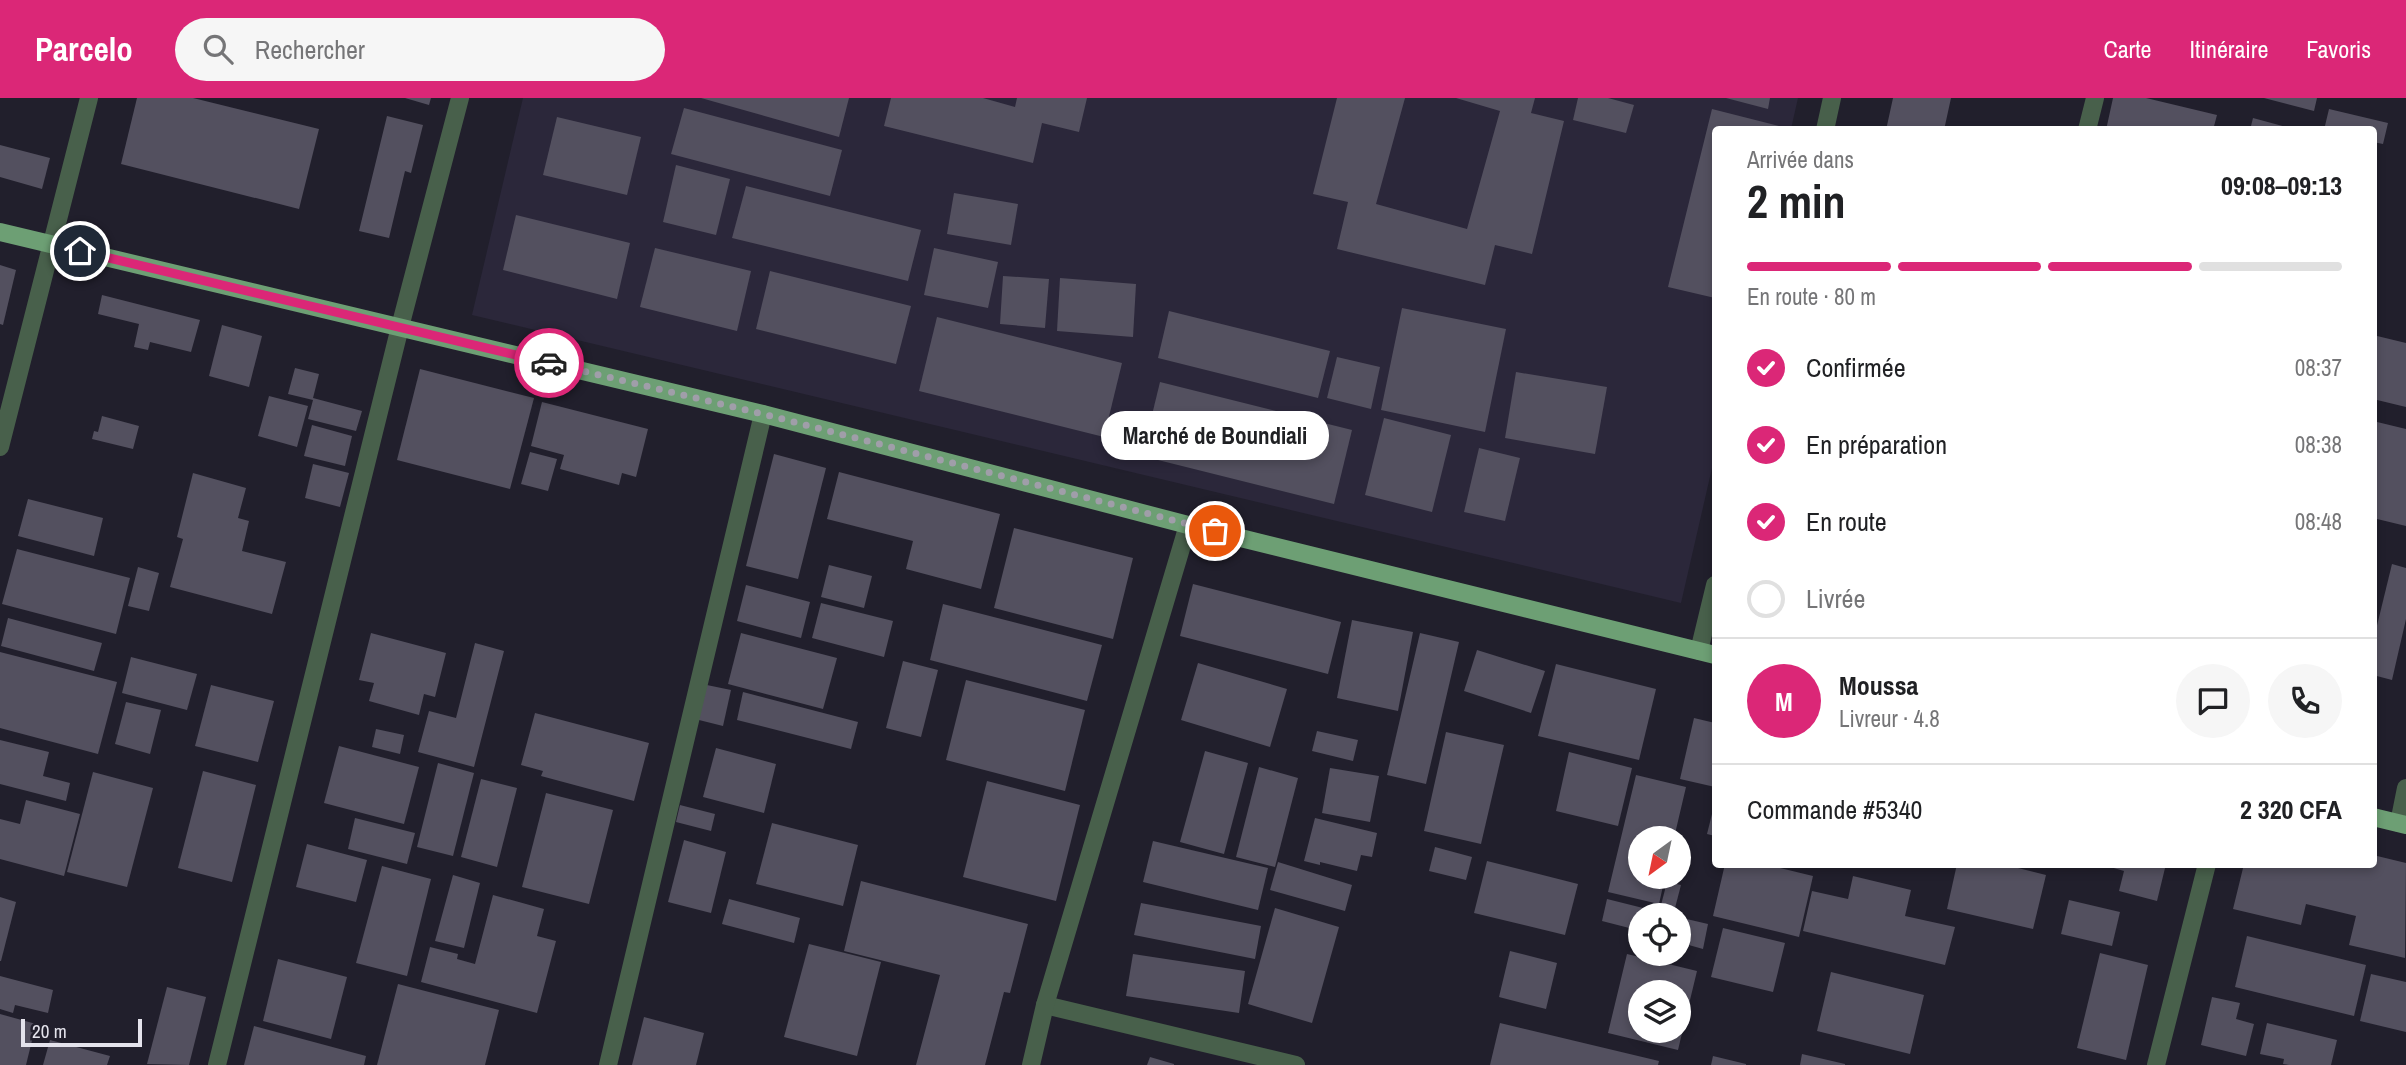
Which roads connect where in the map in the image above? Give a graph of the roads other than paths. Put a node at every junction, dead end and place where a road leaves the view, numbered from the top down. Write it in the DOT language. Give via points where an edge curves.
graph roads {
  1 [pos="89,98"];
  2 [pos="460,98"];
  3 [pos="1832,98"];
  4 [pos="2095,98"];
  5 [pos="1826,126"];
  6 [pos="2088,126"];
  7 [pos="0,232"];
  8 [pos="53,245"];
  9 [pos="400,327"];
  10 [pos="763,414"];
  11 [pos="0,447"];
  12 [pos="1188,525"];
  13 [pos="1712,610"];
  14 [pos="1707,653"];
  15 [pos="2406,788"];
  16 [pos="2377,818"];
  17 [pos="2402,824"];
  18 [pos="2206,868"];
  19 [pos="1045,1005"];
  20 [pos="217,1065"];
  21 [pos="608,1065"];
  22 [pos="1031,1065"];
  23 [pos="1296,1065"];
  24 [pos="2156,1065"];
  1 -- 8 [label="street"];
  2 -- 9 [label="street"];
  3 -- 5 [label="street"];
  4 -- 6 [label="street"];
  7 -- 8 [label="main road"];
  8 -- 9 [label="main road"];
  8 -- 11 [label="street"];
  9 -- 10 [label="main road"];
  9 -- 20 [label="street"];
  10 -- 12 [label="main road"];
  10 -- 21 [label="street"];
  12 -- 14 [label="main road"];
  12 -- 19 [label="street"];
  13 -- 14 [label="street"];
  15 -- 17 [label="street"];
  16 -- 17 [label="main road"];
  18 -- 24 [label="street"];
  19 -- 22 [label="street"];
  19 -- 23 [label="street"];
}
